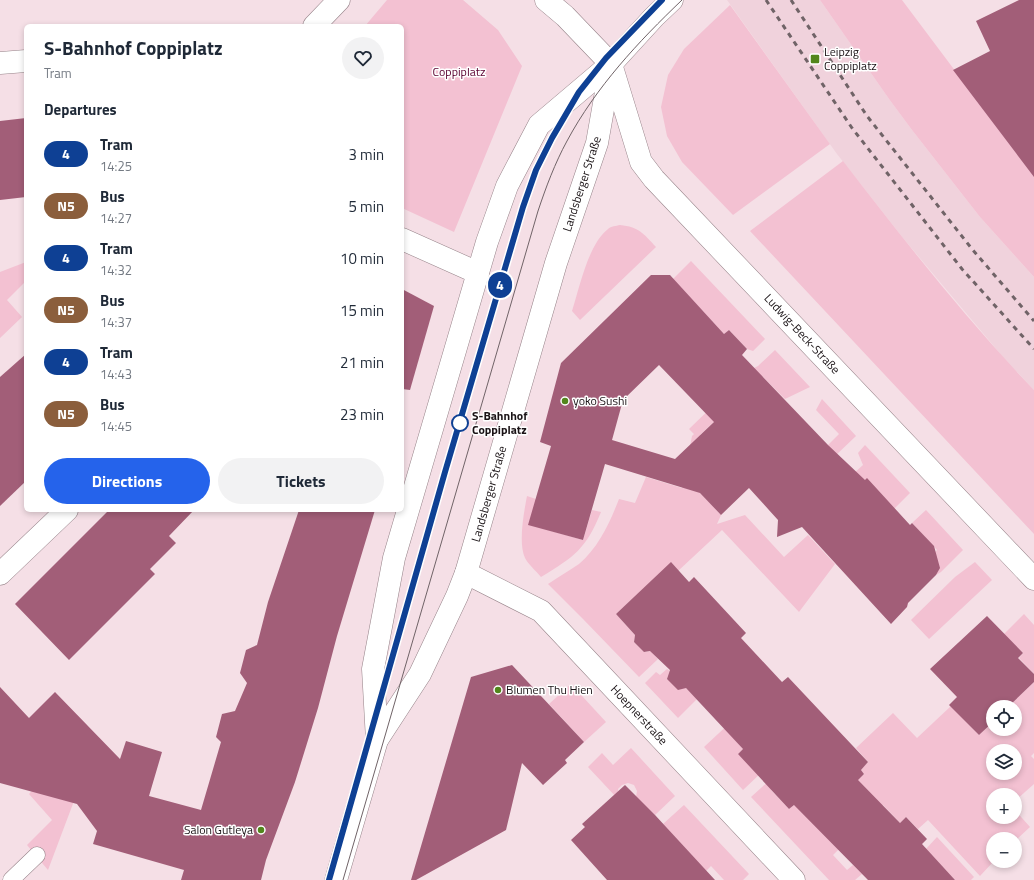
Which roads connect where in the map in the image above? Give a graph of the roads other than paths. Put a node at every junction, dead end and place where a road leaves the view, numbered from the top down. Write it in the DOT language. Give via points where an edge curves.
graph roads {
  1 [pos="339,0"];
  2 [pos="546,0"];
  3 [pos="672,0"];
  4 [pos="316,24"];
  5 [pos="24,61"];
  6 [pos="0,63"];
  7 [pos="611,64"];
  8 [pos="404,240"];
  9 [pos="478,273"];
  10 [pos="65,512"];
  11 [pos="466,573"];
  12 [pos="0,574"];
  13 [pos="1034,579"];
  14 [pos="377,740"];
  15 [pos="37,856"];
  16 [pos="11,880"];
  17 [pos="336,880"];
  18 [pos="794,880"];
  1 -- 4 [label="main road"];
  2 -- 7 [label="main road"];
  3 -- 7 [label="main road"];
  5 -- 6 [label="main road"];
  7 -- 9 [label="main road, Landsberger Straße" via="539,125 507,186 486,242"];
  7 -- 11 [label="main road, Landsberger Straße" via="597,143 556,263"];
  7 -- 13 [label="main road, Ludwig-Beck-Straße" via="641,162 654,179"];
  8 -- 9 [label="main road"];
  9 -- 14 [label="main road, Landsberger Straße" via="394,558 373,669"];
  10 -- 12 [label="main road"];
  11 -- 14 [label="main road, Landsberger Straße" via="420,674"];
  11 -- 18 [label="main road, Hoepnerstraße" via="540,611"];
  14 -- 17 [label="main road, Landsberger Straße"];
  15 -- 16 [label="lane"];
}
